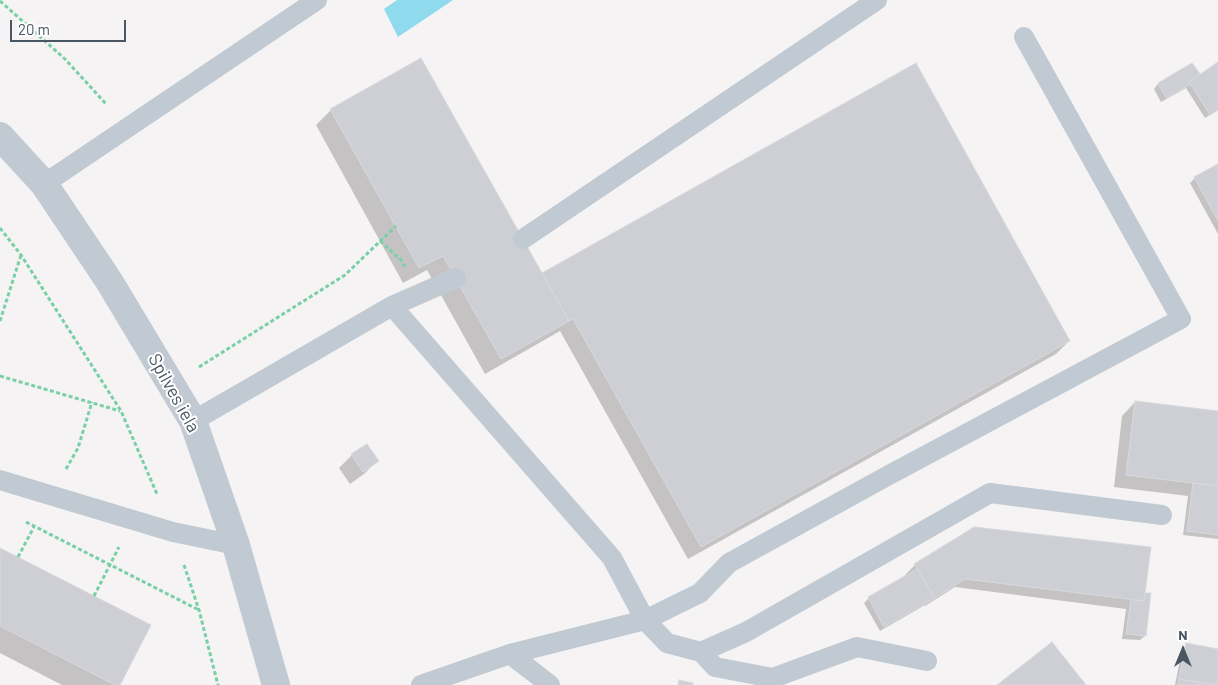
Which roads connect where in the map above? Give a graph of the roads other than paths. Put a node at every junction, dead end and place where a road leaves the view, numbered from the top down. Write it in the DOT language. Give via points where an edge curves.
graph roads {
  1 [pos="317,0"];
  2 [pos="877,0"];
  3 [pos="1024,37"];
  4 [pos="0,136"];
  5 [pos="44,184"];
  6 [pos="523,239"];
  7 [pos="456,278"];
  8 [pos="392,306"];
  9 [pos="193,421"];
  10 [pos="0,480"];
  11 [pos="1162,515"];
  12 [pos="236,545"];
  13 [pos="645,620"];
  14 [pos="701,652"];
  15 [pos="510,654"];
  16 [pos="927,661"];
  17 [pos="276,685"];
  18 [pos="421,685"];
  19 [pos="550,685"];
  1 -- 5 [label="lane"];
  2 -- 6 [label="lane"];
  3 -- 13 [label="lane" via="1181,319 729,563 700,593"];
  4 -- 5 [label="street, Spilves iela"];
  5 -- 9 [label="street, Spilves iela" via="109,281"];
  7 -- 8 [label="lane"];
  8 -- 9 [label="lane"];
  8 -- 13 [label="lane" via="612,558"];
  9 -- 12 [label="street, Spilves iela"];
  10 -- 12 [label="lane" via="173,532"];
  11 -- 14 [label="lane" via="990,493 746,632"];
  12 -- 17 [label="street, Spilves iela"];
  13 -- 14 [label="lane" via="667,643"];
  13 -- 15 [label="lane"];
  14 -- 16 [label="lane" via="715,667 774,678 857,647"];
  15 -- 18 [label="lane"];
  15 -- 19 [label="lane"];
}
